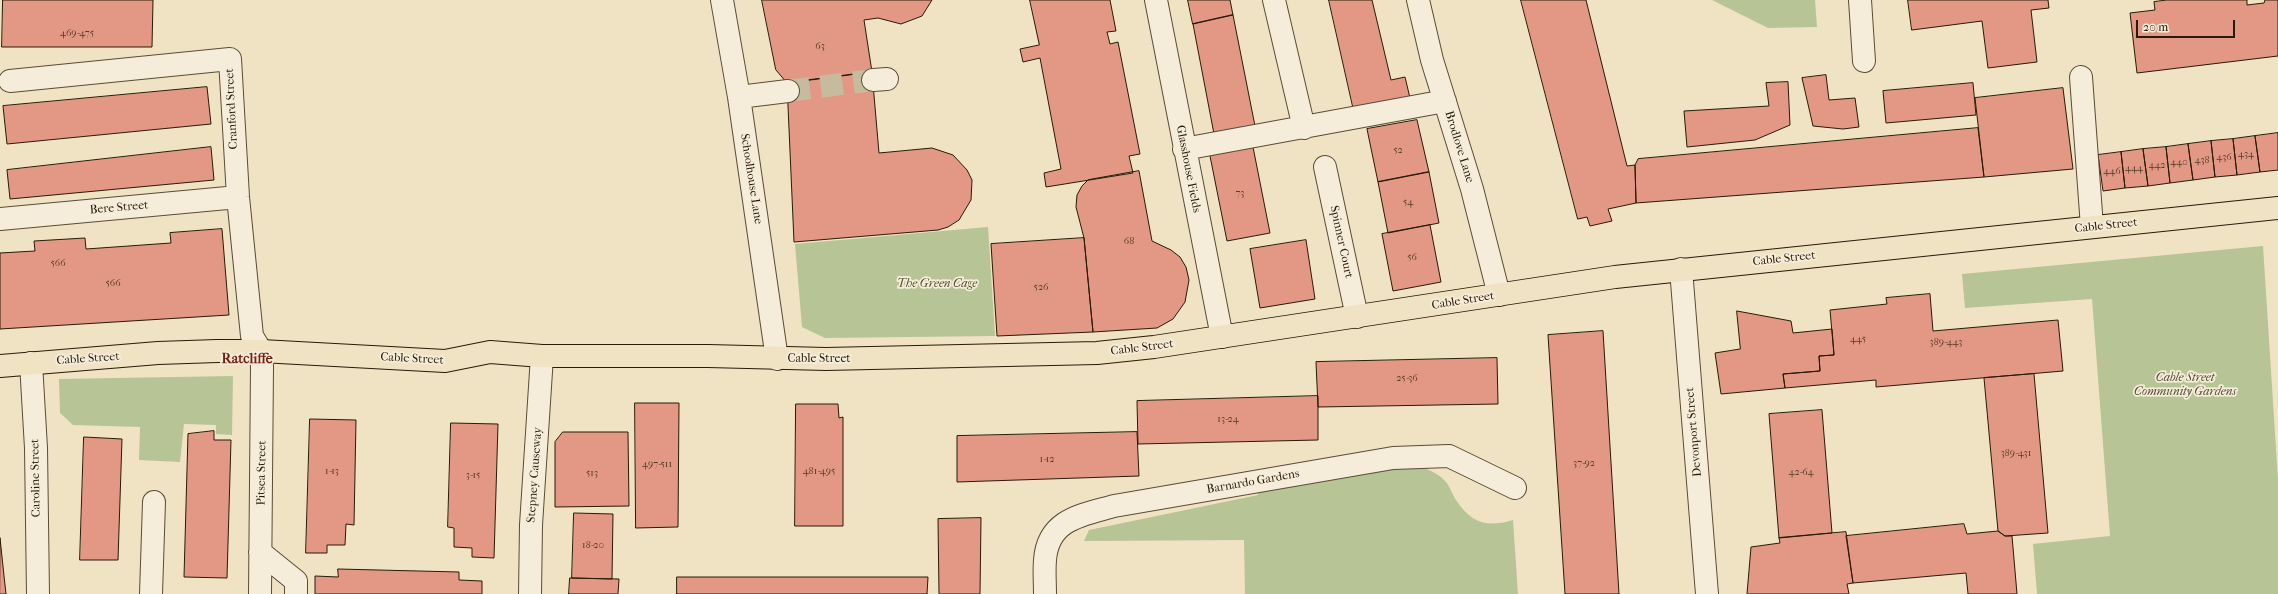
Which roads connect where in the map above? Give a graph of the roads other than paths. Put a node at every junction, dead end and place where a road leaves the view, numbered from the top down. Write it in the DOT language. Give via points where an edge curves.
graph roads {
  1 [pos="722,0"];
  2 [pos="1156,0"];
  3 [pos="1274,0"];
  4 [pos="1418,0"];
  5 [pos="1860,0"];
  6 [pos="1864,60"];
  7 [pos="2081,77"];
  8 [pos="10,81"];
  9 [pos="788,91"];
  10 [pos="739,97"];
  11 [pos="1445,101"];
  12 [pos="1304,128"];
  13 [pos="1184,149"];
  14 [pos="1325,167"];
  15 [pos="238,197"];
  16 [pos="2278,208"];
  17 [pos="0,219"];
  18 [pos="2092,227"];
  19 [pos="1681,269"];
  20 [pos="1499,295"];
  21 [pos="1357,317"];
  22 [pos="1222,337"];
  23 [pos="261,351"];
  24 [pos="542,356"];
  25 [pos="777,359"];
  26 [pos="31,363"];
  27 [pos="0,366"];
  28 [pos="1515,488"];
  29 [pos="154,502"];
  30 [pos="260,552"];
  31 [pos="38,594"];
  32 [pos="151,594"];
  33 [pos="260,594"];
  34 [pos="296,594"];
  35 [pos="530,594"];
  36 [pos="1045,594"];
  37 [pos="1707,594"];
  1 -- 10 [label="street, Schoolhouse Lane"];
  2 -- 13 [label="street, Glasshouse Fields"];
  3 -- 12 [label="street"];
  4 -- 11 [label="street, Brodlove Lane"];
  5 -- 6 [label="street"];
  7 -- 18 [label="street"];
  8 -- 15 [label="street, Cranford Street" via="230,59"];
  9 -- 10 [label="street"];
  10 -- 25 [label="street, Schoolhouse Lane"];
  11 -- 12 [label="street"];
  11 -- 20 [label="street, Brodlove Lane" via="1472,189"];
  12 -- 13 [label="street"];
  13 -- 22 [label="street, Glasshouse Fields"];
  14 -- 21 [label="street, Spinner Court"];
  15 -- 17 [label="street, Bere Street"];
  15 -- 23 [label="street, Cranford Street" via="252,336"];
  16 -- 18 [label="main road, Cable Street"];
  18 -- 19 [label="main road, Cable Street"];
  19 -- 20 [label="main road, Cable Street"];
  19 -- 37 [label="street, Devonport Street"];
  20 -- 21 [label="main road, Cable Street"];
  21 -- 22 [label="main road, Cable Street"];
  22 -- 25 [label="main road, Cable Street" via="1097,353"];
  23 -- 24 [label="main road, Cable Street" via="445,361 490,352"];
  23 -- 26 [label="main road, Cable Street" via="158,353"];
  23 -- 30 [label="street, Pitsea Street"];
  24 -- 25 [label="main road, Cable Street" via="708,356"];
  24 -- 35 [label="street, Stepney Causeway" via="531,525"];
  26 -- 27 [label="main road, Cable Street"];
  26 -- 31 [label="street, Caroline Street" via="36,448"];
  28 -- 36 [label="street, Barnardo Gardens" via="1449,456 1393,458 1114,506 1060,524 1049,541 1045,559"];
  29 -- 32 [label="street"];
  30 -- 33 [label="street, Pitsea Street"];
  30 -- 34 [label="street" via="296,581"];
}
